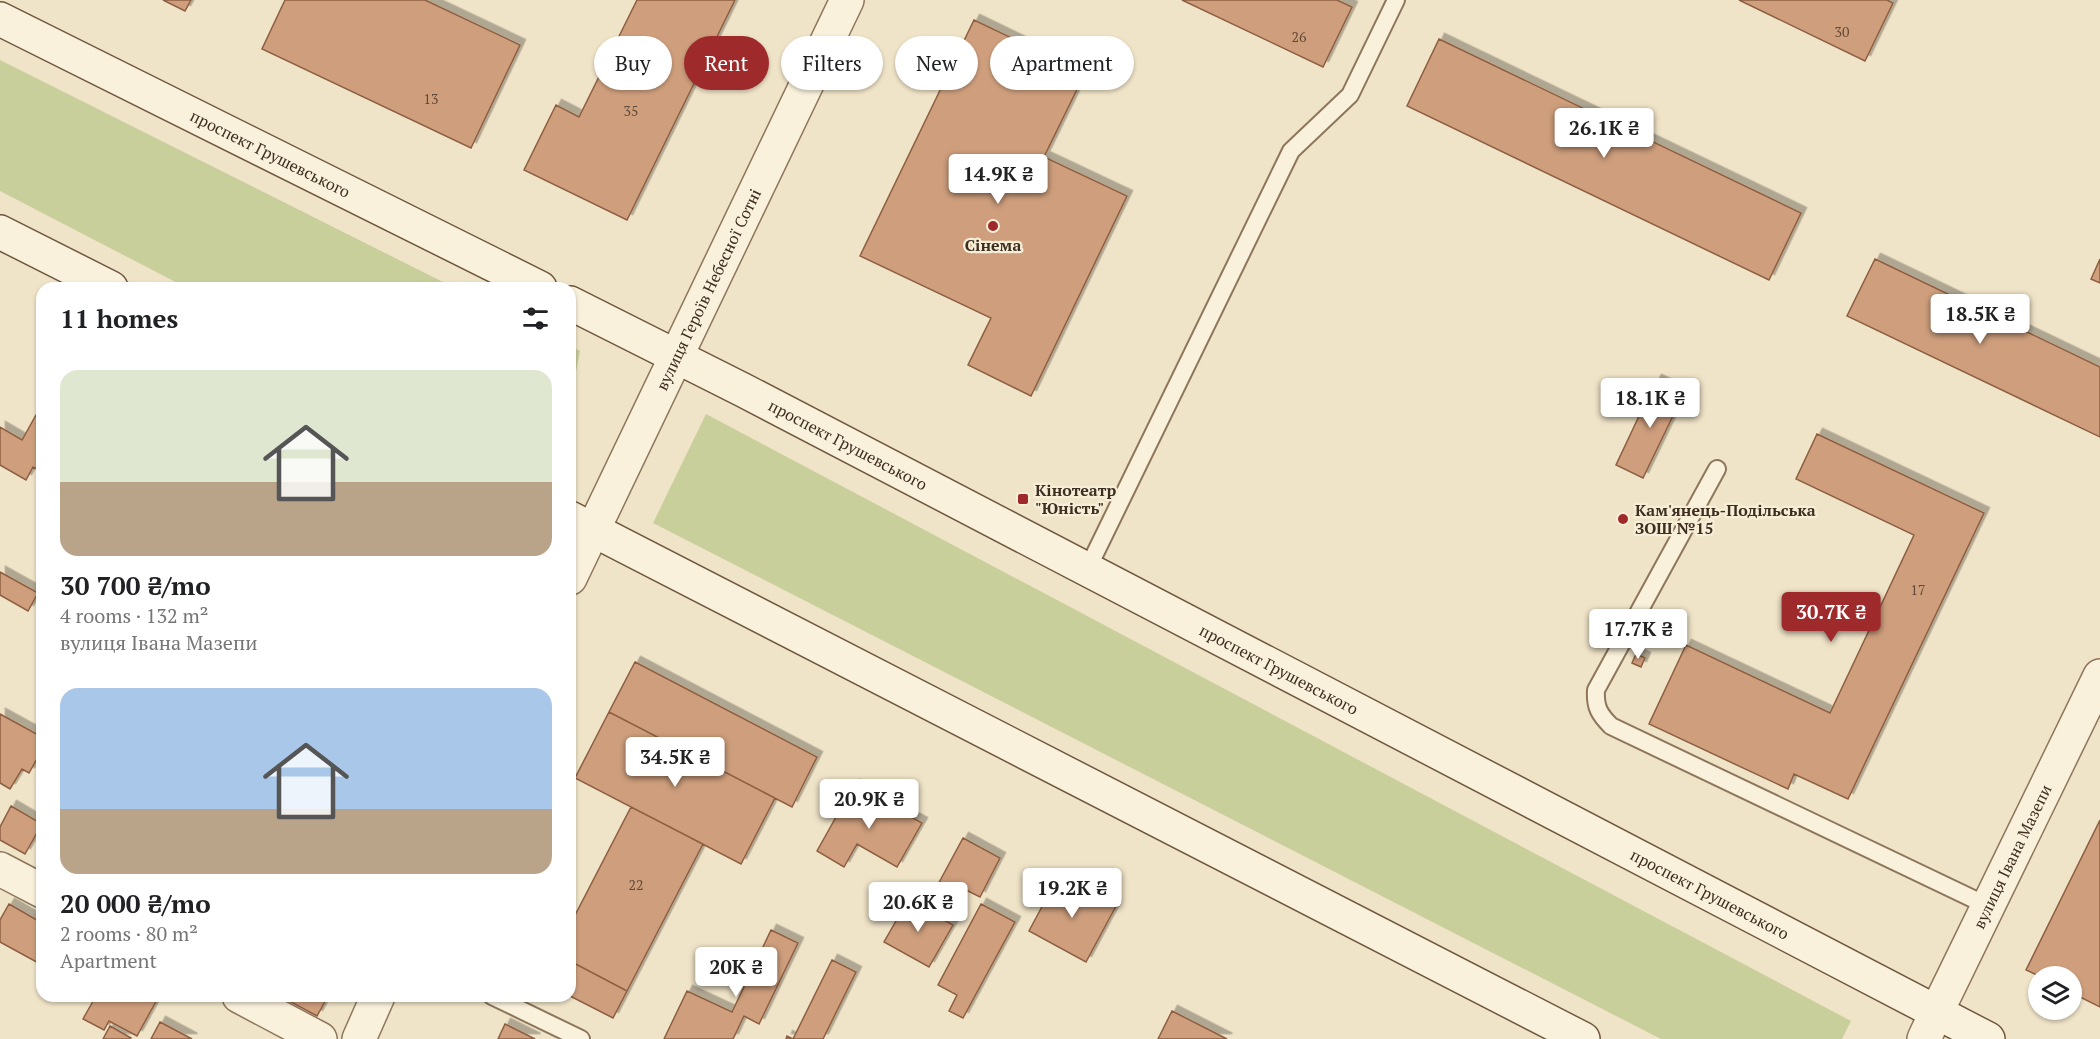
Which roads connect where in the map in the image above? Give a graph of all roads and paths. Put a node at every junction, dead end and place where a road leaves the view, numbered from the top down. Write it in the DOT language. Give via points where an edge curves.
graph roads {
  1 [pos="847,0"];
  2 [pos="1396,0"];
  3 [pos="0,19"];
  4 [pos="0,232"];
  5 [pos="99,282"];
  6 [pos="528,282"];
  7 [pos="576,306"];
  8 [pos="675,356"];
  9 [pos="1717,469"];
  10 [pos="581,524"];
  11 [pos="576,549"];
  12 [pos="1087,570"];
  13 [pos="2100,675"];
  14 [pos="0,868"];
  15 [pos="36,888"];
  16 [pos="1988,906"];
  17 [pos="250,1002"];
  18 [pos="375,1002"];
  19 [pos="504,1002"];
  20 [pos="1930,1026"];
  21 [pos="320,1039"];
  22 [pos="359,1039"];
  23 [pos="581,1039"];
  24 [pos="1583,1039"];
  25 [pos="1988,1039"];
  1 -- 8 [label="main road, вулиця Героїв Небесної Сотні"];
  2 -- 12 [label="lane" via="1350,94 1291,151"];
  3 -- 6 [label="main road, проспект Грушевського"];
  4 -- 5 [label="main road"];
  7 -- 8 [label="main road, проспект Грушевського"];
  8 -- 10 [label="main road, вулиця Героїв Небесної Сотні"];
  8 -- 12 [label="main road, проспект Грушевського"];
  9 -- 16 [label="lane" via="1596,690 1599,713 1611,726"];
  10 -- 11 [label="main road, вулиця Героїв Небесної Сотні"];
  10 -- 24 [label="main road"];
  12 -- 20 [label="main road, проспект Грушевського"];
  13 -- 16 [label="main road, вулиця Івана Мазепи"];
  14 -- 15 [label="main road"];
  16 -- 20 [label="main road, вулиця Івана Мазепи"];
  17 -- 21 [label="main road"];
  18 -- 22 [label="main road"];
  19 -- 23 [label="lane"];
  20 -- 25 [label="main road, проспект Грушевського"];
}
